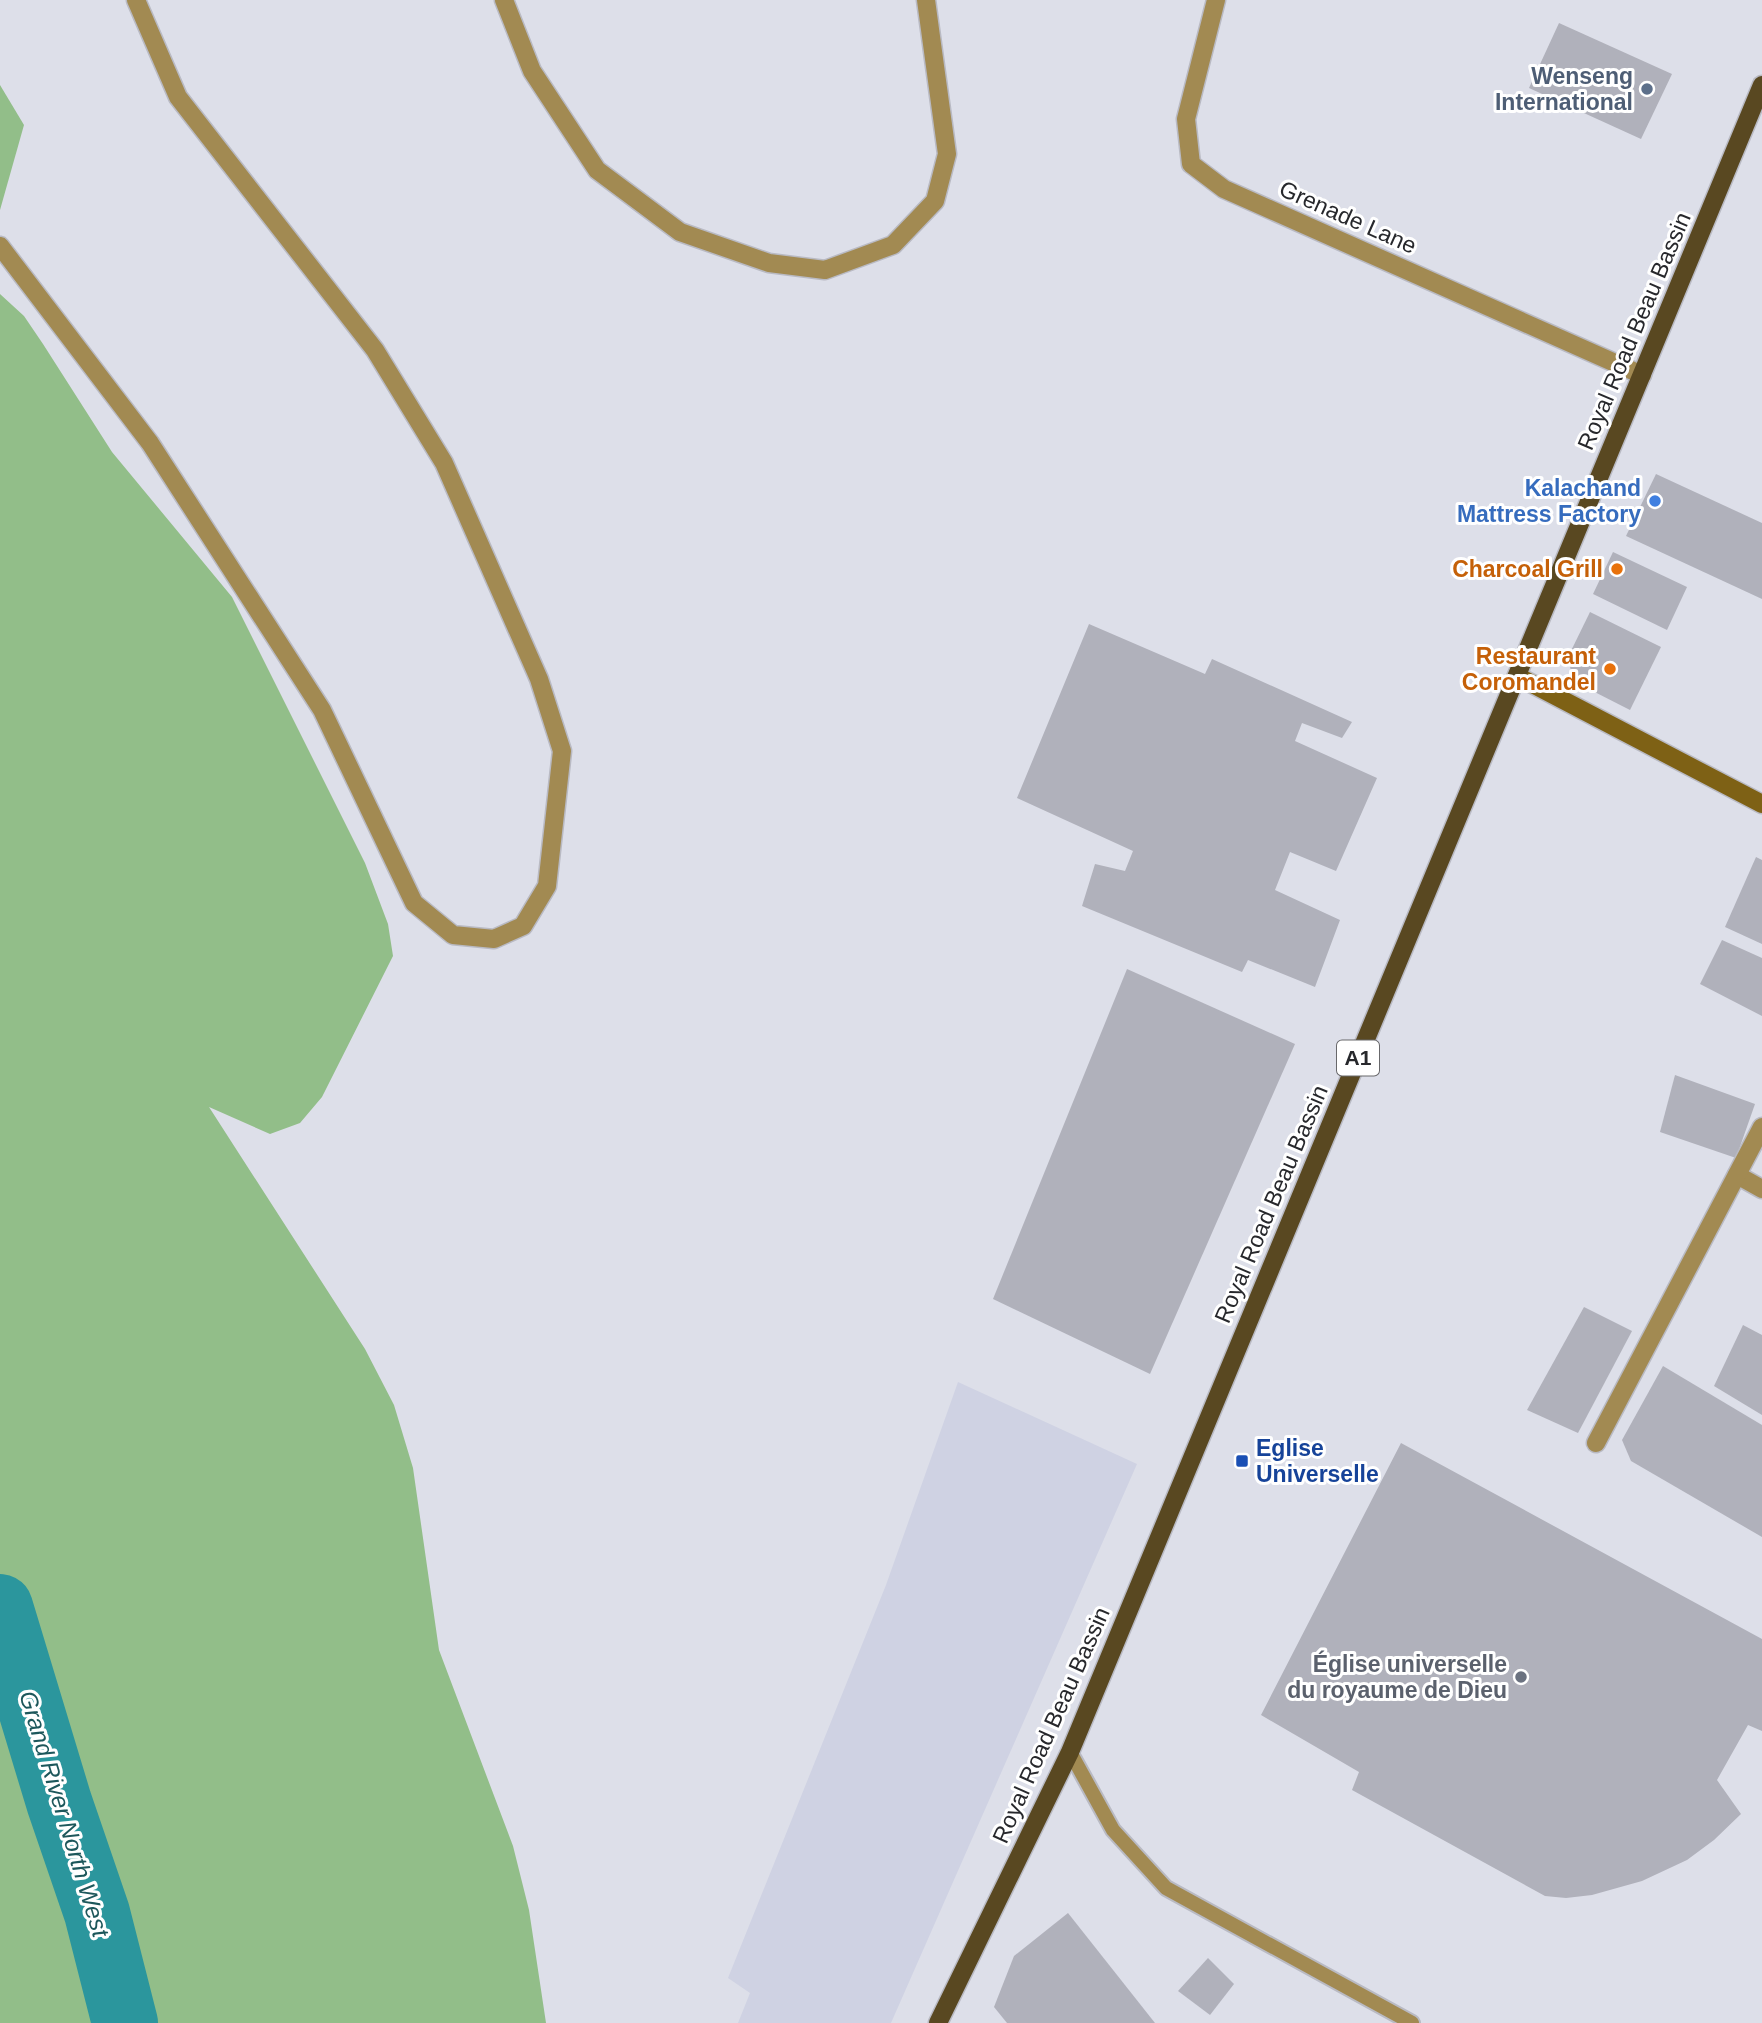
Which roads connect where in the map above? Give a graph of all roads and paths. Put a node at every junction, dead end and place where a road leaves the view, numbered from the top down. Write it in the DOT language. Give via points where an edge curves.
graph roads {
  1 [pos="136,0"];
  2 [pos="504,0"];
  3 [pos="926,0"];
  4 [pos="1216,0"];
  5 [pos="1762,85"];
  6 [pos="0,246"];
  7 [pos="1642,375"];
  8 [pos="1517,676"];
  9 [pos="1762,804"];
  10 [pos="1762,1127"];
  11 [pos="1737,1175"];
  12 [pos="1762,1189"];
  13 [pos="1596,1443"];
  14 [pos="1070,1752"];
  15 [pos="938,2023"];
  16 [pos="1412,2023"];
  1 -- 6 [label="street" via="178,97 374,350 444,463 539,679 562,751 547,886 523,926 494,939 453,935 414,903 322,710 150,443"];
  2 -- 3 [label="street" via="532,71 597,170 680,232 769,263 825,270 893,245 935,201 947,154"];
  4 -- 7 [label="street, Grenade Lane" via="1186,119 1191,164 1224,189"];
  5 -- 7 [label="main road, Royal Road Beau Bassin / A1"];
  7 -- 8 [label="main road, Royal Road Beau Bassin / A1"];
  8 -- 9 [label="main road"];
  8 -- 14 [label="main road, Royal Road Beau Bassin / A1"];
  10 -- 11 [label="street"];
  11 -- 12 [label="street"];
  11 -- 13 [label="street"];
  14 -- 15 [label="main road, Royal Road Beau Bassin / A1"];
  14 -- 16 [label="lane" via="1113,1830 1166,1888"];
}
